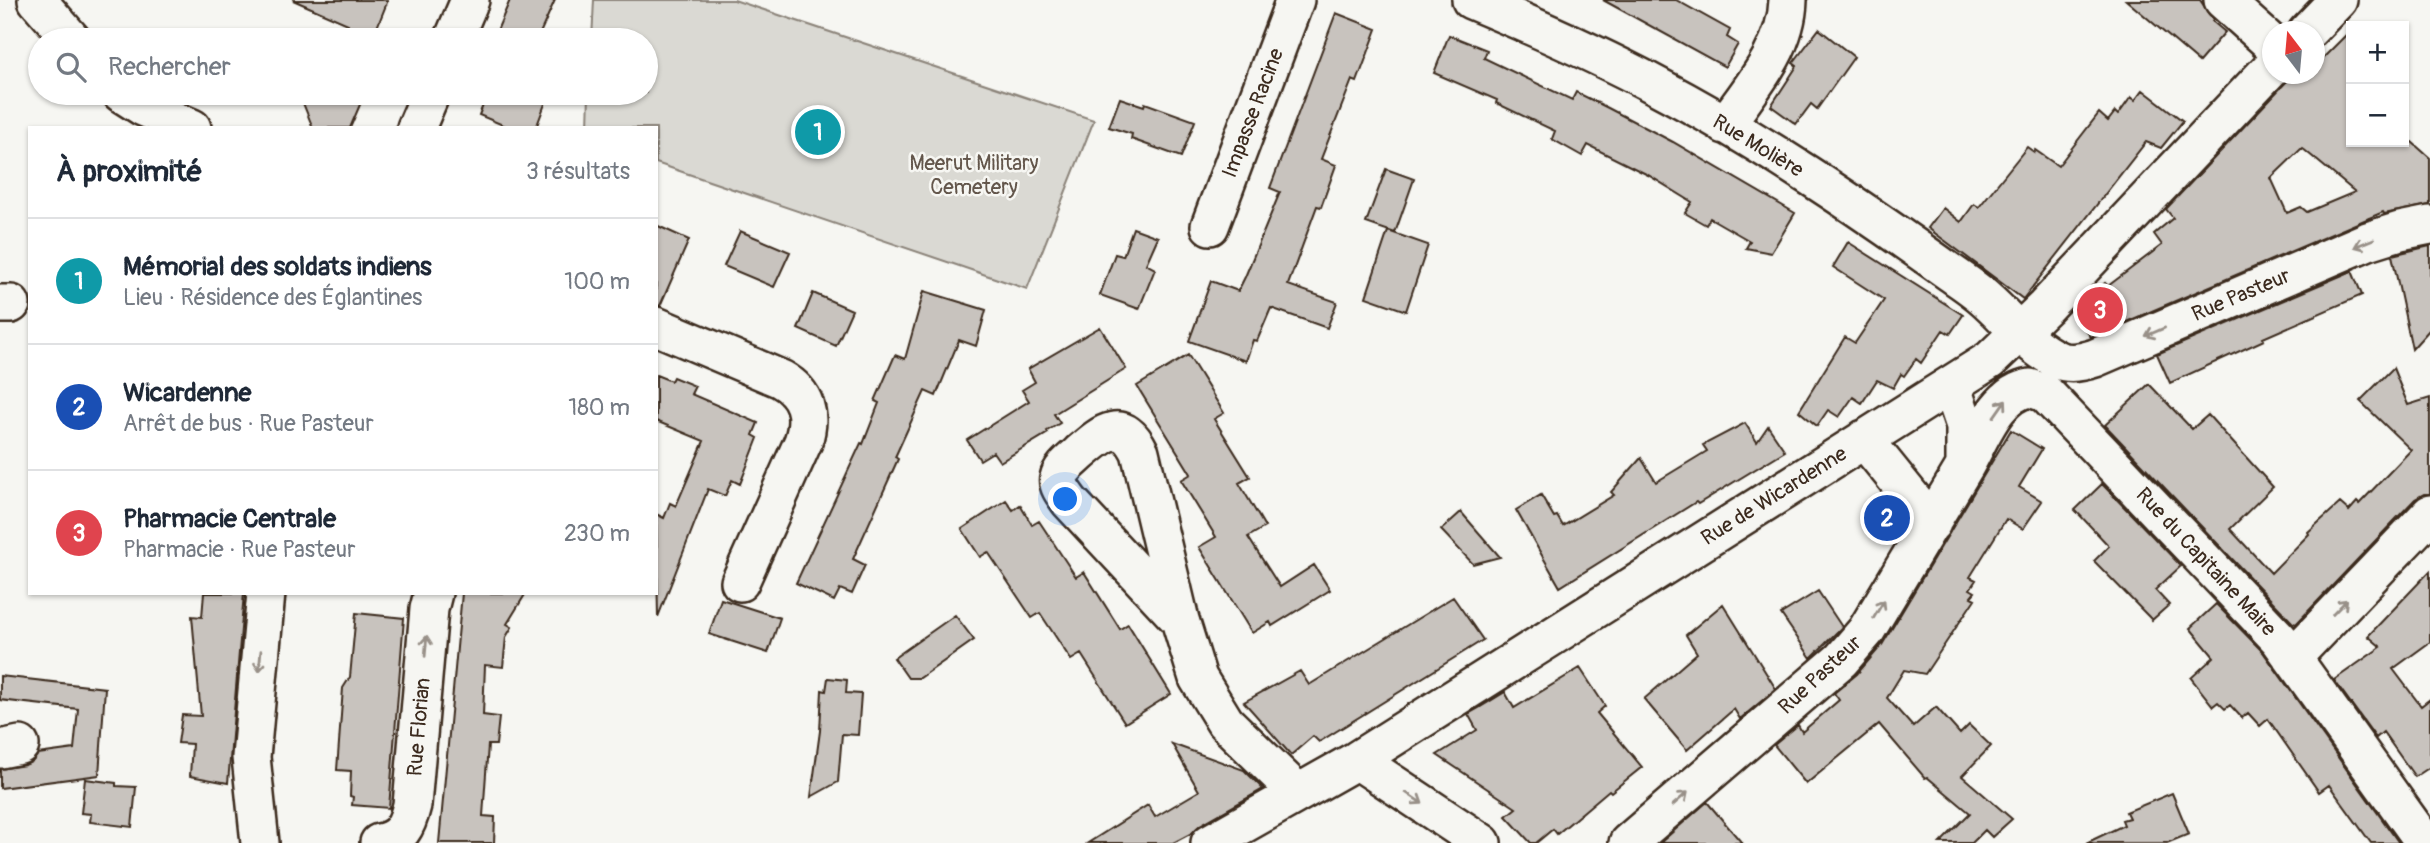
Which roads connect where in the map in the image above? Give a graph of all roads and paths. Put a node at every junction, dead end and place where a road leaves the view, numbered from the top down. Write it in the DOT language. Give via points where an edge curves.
graph roads {
  1 [pos="37,0"];
  2 [pos="470,0"];
  3 [pos="1295,0"];
  4 [pos="1471,0"];
  5 [pos="1788,0"];
  6 [pos="2223,0"];
  7 [pos="2338,0"];
  8 [pos="2318,21"];
  9 [pos="62,28"];
  10 [pos="458,28"];
  11 [pos="2262,34"];
  12 [pos="2262,79"];
  13 [pos="140,105"];
  14 [pos="426,105"];
  15 [pos="1725,125"];
  16 [pos="187,126"];
  17 [pos="417,126"];
  18 [pos="2430,225"];
  19 [pos="1210,226"];
  20 [pos="658,327"];
  21 [pos="2021,332"];
  22 [pos="1951,385"];
  23 [pos="1864,439"];
  24 [pos="1965,466"];
  25 [pos="2430,514"];
  26 [pos="1932,523"];
  27 [pos="740,582"];
  28 [pos="266,595"];
  29 [pos="432,595"];
  30 [pos="1180,621"];
  31 [pos="2293,657"];
  32 [pos="1357,760"];
  33 [pos="1298,793"];
  34 [pos="260,843"];
  35 [pos="379,843"];
  36 [pos="1210,843"];
  37 [pos="1482,843"];
  38 [pos="1628,843"];
  39 [pos="2425,843"];
  1 -- 9 [label="street"];
  2 -- 10 [label="street"];
  3 -- 19 [label="street, Impasse Racine"];
  4 -- 15 [label="street, Rue Molière" via="1654,84"];
  5 -- 15 [label="street" via="1785,24 1773,54"];
  6 -- 11 [label="street"];
  7 -- 8 [label="street"];
  12 -- 21 [label="street, Rue de Wicardenne"];
  13 -- 16 [label="street"];
  14 -- 17 [label="street"];
  15 -- 21 [label="street, Rue Molière" via="1879,221 1979,294"];
  18 -- 21 [label="street, Rue Pasteur, one-way" via="2368,241 2085,362 2061,361"];
  20 -- 27 [label="street" via="780,379 798,392 807,410 803,442"];
  21 -- 22 [label="street, Rue de Wicardenne" via="1990,360"];
  22 -- 23 [label="street, Rue de Wicardenne"];
  22 -- 24 [label="street, Rue Pasteur" via="1965,426"];
  23 -- 26 [label="street"];
  23 -- 32 [label="street, Rue de Wicardenne"];
  24 -- 26 [label="street, Rue Pasteur"];
  24 -- 31 [label="street, Rue du Capitaine Maire, one-way" via="2004,401 2015,391 2040,390"];
  31 -- 25 [label="street, one-way"];
  38 -- 26 [label="street, Rue Pasteur, one-way" via="1841,660 1866,631"];
  28 -- 34 [label="street, one-way" via="251,757"];
  35 -- 29 [label="street, Rue Florian, one-way" via="405,828 412,805"];
  30 -- 30 [label="street" via="1140,452 1125,433 1108,432 1065,467 1059,484 1070,502"];
  30 -- 33 [label="street" via="1199,678 1218,712"];
  31 -- 39 [label="street, Rue du Capitaine Maire"];
  32 -- 33 [label="street, Rue de Wicardenne"];
  32 -- 37 [label="street, one-way"];
  33 -- 36 [label="street, Rue de Wicardenne"];
}
